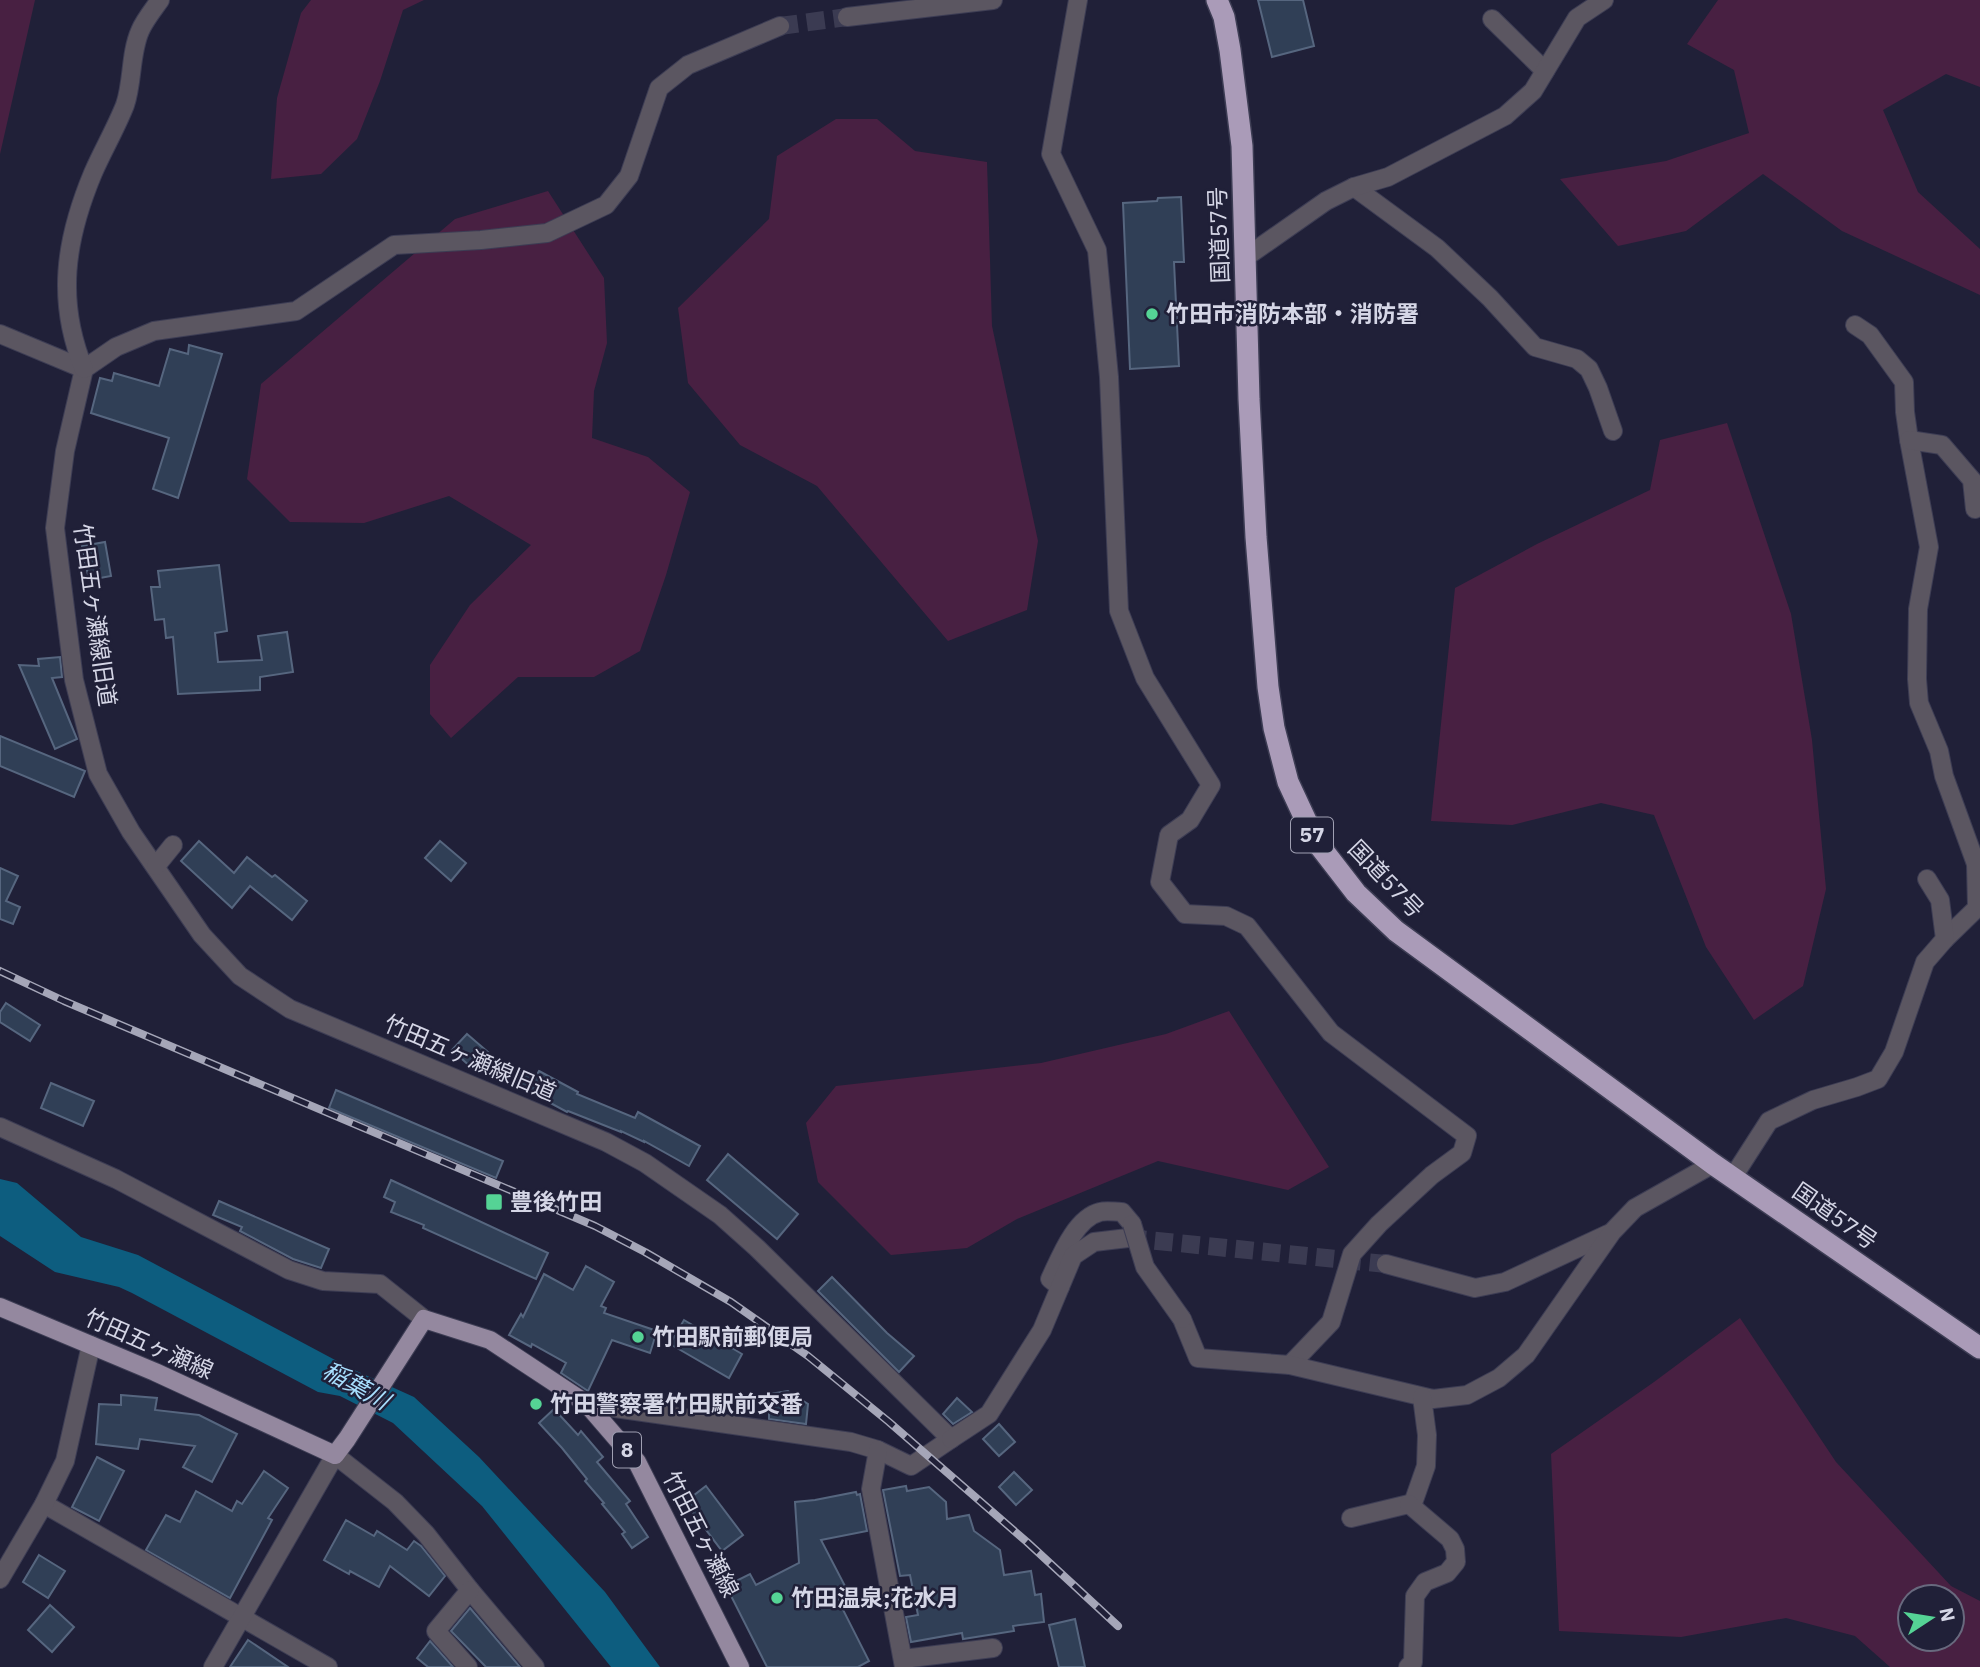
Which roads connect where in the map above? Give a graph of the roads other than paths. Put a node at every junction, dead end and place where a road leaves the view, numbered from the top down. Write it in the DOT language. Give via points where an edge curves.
graph roads {
  1 [pos="160,0"];
  2 [pos="993,0"];
  3 [pos="1078,0"];
  4 [pos="1217,0"];
  5 [pos="1604,0"];
  6 [pos="847,17"];
  7 [pos="1493,19"];
  8 [pos="780,26"];
  9 [pos="1545,71"];
  10 [pos="1354,187"];
  11 [pos="1246,257"];
  12 [pos="1855,325"];
  13 [pos="0,334"];
  14 [pos="85,369"];
  15 [pos="1613,431"];
  16 [pos="1909,440"];
  17 [pos="1975,509"];
  18 [pos="173,845"];
  19 [pos="156,866"];
  20 [pos="1927,879"];
  21 [pos="1945,939"];
  22 [pos="0,1127"];
  23 [pos="1713,1164"];
  24 [pos="1733,1177"];
  25 [pos="1130,1231"];
  26 [pos="1612,1232"];
  27 [pos="1386,1264"];
  28 [pos="1060,1287"];
  29 [pos="0,1307"];
  30 [pos="424,1319"];
  31 [pos="91,1345"];
  32 [pos="1980,1348"];
  33 [pos="1290,1365"];
  34 [pos="1422,1397"];
  35 [pos="587,1404"];
  36 [pos="951,1439"];
  37 [pos="878,1450"];
  38 [pos="335,1455"];
  39 [pos="44,1504"];
  40 [pos="1409,1504"];
  41 [pos="1351,1518"];
  42 [pos="0,1579"];
  43 [pos="470,1590"];
  44 [pos="241,1617"];
  45 [pos="993,1648"];
  46 [pos="904,1663"];
  47 [pos="213,1667"];
  48 [pos="328,1667"];
  49 [pos="468,1667"];
  50 [pos="535,1667"];
  51 [pos="740,1667"];
  52 [pos="1408,1667"];
  1 -- 14 [label="street" via="140,32 125,104 76,222 67,268 67,308"];
  2 -- 6 [label="street"];
  3 -- 33 [label="street" via="1051,154 1097,250 1109,377 1119,611 1145,678 1211,785 1190,820 1169,835 1160,883 1185,914 1226,916 1247,926 1331,1032 1467,1136 1461,1153 1379,1224 1352,1254 1331,1322"];
  4 -- 11 [label="highway, 国道57号 / 57" via="1230,50 1242,145"];
  5 -- 9 [label="street" via="1577,19"];
  7 -- 9 [label="street"];
  8 -- 14 [label="street" via="688,65 659,88 629,176 606,205 547,233 394,245 296,311 154,331 116,347"];
  9 -- 10 [label="street" via="1533,92 1505,116 1388,177"];
  10 -- 11 [label="street"];
  10 -- 15 [label="street" via="1437,248 1535,347 1577,359 1589,369"];
  11 -- 23 [label="highway, 国道57号 / 57" via="1256,537 1268,687 1288,782 1309,830 1356,893 1396,931"];
  12 -- 16 [label="street" via="1870,335 1904,382"];
  13 -- 14 [label="street"];
  14 -- 19 [label="street, 竹田五ヶ瀬線旧道" via="65,451 55,528 75,680 98,774"];
  16 -- 17 [label="street" via="1942,446 1972,480"];
  16 -- 21 [label="street" via="1928,547 1918,609 1919,703 1976,864 1977,908"];
  18 -- 19 [label="street"];
  19 -- 36 [label="street, 竹田五ヶ瀬線旧道" via="202,935 240,976 290,1009 606,1142 720,1214"];
  20 -- 21 [label="street" via="1940,900"];
  21 -- 24 [label="street" via="1925,962 1894,1052 1878,1079 1813,1100 1769,1121"];
  22 -- 30 [label="street" via="116,1179 289,1270 323,1281 380,1284"];
  23 -- 24 [label="highway, 国道57号 / 57"];
  23 -- 26 [label="street" via="1635,1208"];
  24 -- 32 [label="highway, 国道57号 / 57"];
  25 -- 28 [label="street" via="1094,1242 1073,1256"];
  25 -- 28 [label="street" via="1122,1212 1098,1212 1085,1221 1070,1237 1050,1279"];
  25 -- 33 [label="street, bridge" via="1144,1267 1182,1319 1198,1358"];
  26 -- 27 [label="street" via="1505,1282 1475,1288"];
  26 -- 34 [label="street" via="1526,1355 1508,1371 1467,1395"];
  28 -- 36 [label="street" via="1042,1330 989,1414"];
  29 -- 31 [label="main road, 竹田五ヶ瀬線"];
  30 -- 35 [label="main road, 竹田五ヶ瀬線 / 8" via="490,1340"];
  30 -- 38 [label="main road"];
  31 -- 38 [label="main road, 竹田五ヶ瀬線"];
  31 -- 39 [label="street" via="65,1461"];
  33 -- 34 [label="street"];
  34 -- 40 [label="street" via="1426,1466"];
  35 -- 37 [label="street" via="851,1442"];
  35 -- 51 [label="main road, 竹田五ヶ瀬線 / 8" via="637,1462"];
  36 -- 37 [label="street" via="911,1466"];
  37 -- 46 [label="street" via="871,1489"];
  38 -- 43 [label="street" via="395,1502"];
  38 -- 44 [label="street"];
  39 -- 42 [label="street"];
  39 -- 44 [label="street"];
  40 -- 41 [label="street"];
  40 -- 52 [label="street" via="1450,1539 1456,1562 1447,1573 1425,1582 1415,1596 1413,1662"];
  43 -- 49 [label="street" via="436,1631"];
  43 -- 50 [label="street"];
  44 -- 47 [label="street"];
  44 -- 48 [label="street"];
  45 -- 46 [label="street"];
}
